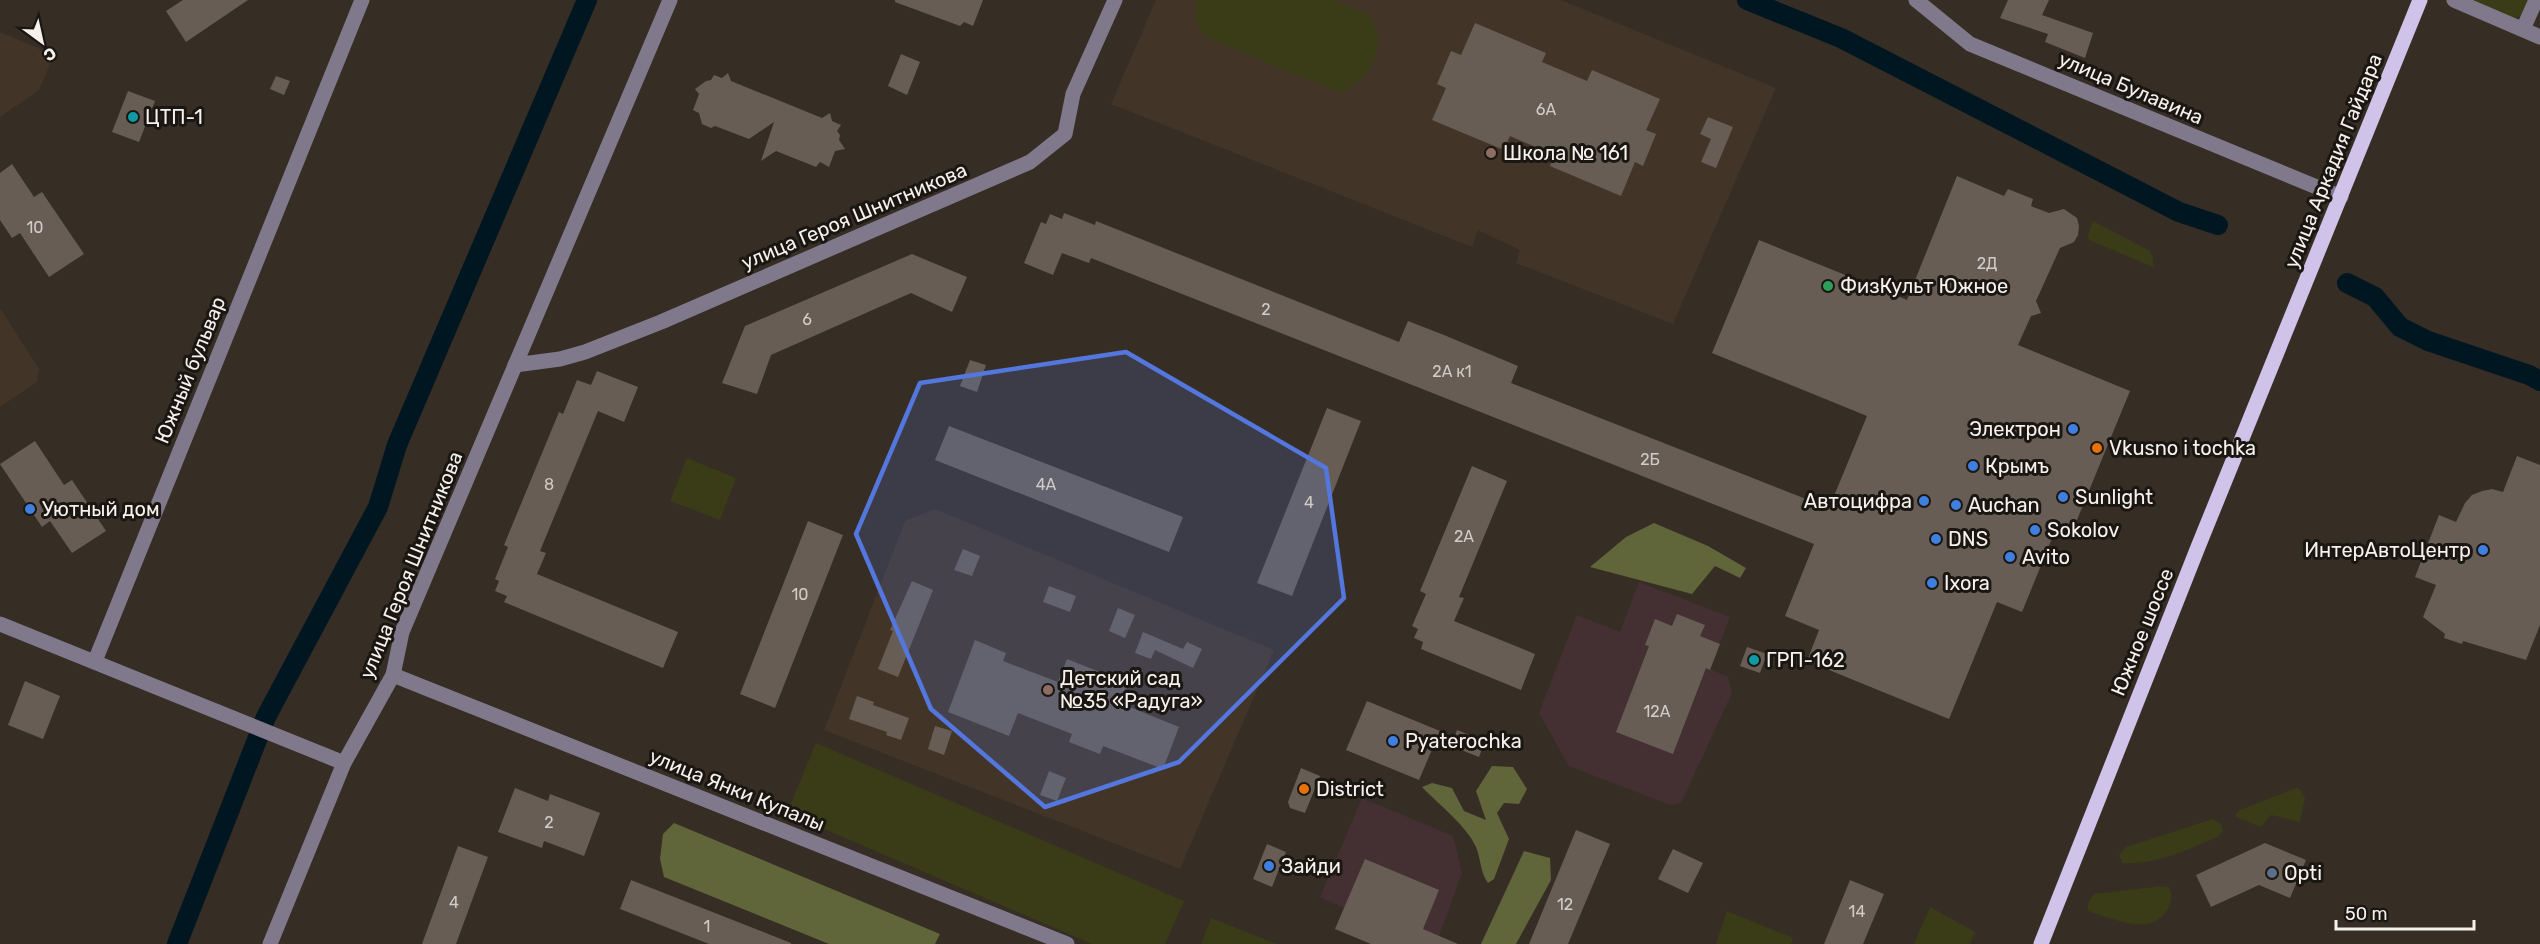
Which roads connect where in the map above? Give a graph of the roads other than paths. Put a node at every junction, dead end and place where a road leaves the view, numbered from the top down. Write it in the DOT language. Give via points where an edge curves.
graph roads {
  1 [pos="362,0"];
  2 [pos="670,0"];
  3 [pos="1115,0"];
  4 [pos="1916,0"];
  5 [pos="2420,0"];
  6 [pos="2454,0"];
  7 [pos="2536,0"];
  8 [pos="2523,29"];
  9 [pos="2540,37"];
  10 [pos="2341,197"];
  11 [pos="2284,337"];
  12 [pos="515,365"];
  13 [pos="0,624"];
  14 [pos="95,661"];
  15 [pos="393,675"];
  16 [pos="344,763"];
  17 [pos="270,944"];
  18 [pos="1067,944"];
  19 [pos="2041,944"];
  1 -- 14 [label="street, Южный бульвар"];
  2 -- 12 [label="street, улица Героя Шнитникова"];
  3 -- 12 [label="street, улица Героя Шнитникова" via="1073,94 1065,134 1030,162 661,322 560,359"];
  4 -- 10 [label="street, улица Булавина" via="1970,44"];
  5 -- 10 [label="main road, улица Аркадия Гайдара"];
  6 -- 8 [label="street"];
  7 -- 8 [label="street"];
  8 -- 9 [label="street"];
  10 -- 11 [label="main road, улица Аркадия Гайдара"];
  11 -- 19 [label="main road, Южное шоссе"];
  12 -- 15 [label="street, улица Героя Шнитникова" via="402,632"];
  13 -- 14 [label="street"];
  14 -- 16 [label="street"];
  15 -- 16 [label="street, улица Героя Шнитникова"];
  15 -- 18 [label="street, улица Янки Купалы"];
  16 -- 17 [label="street, улица Героя Шнитникова"];
}
